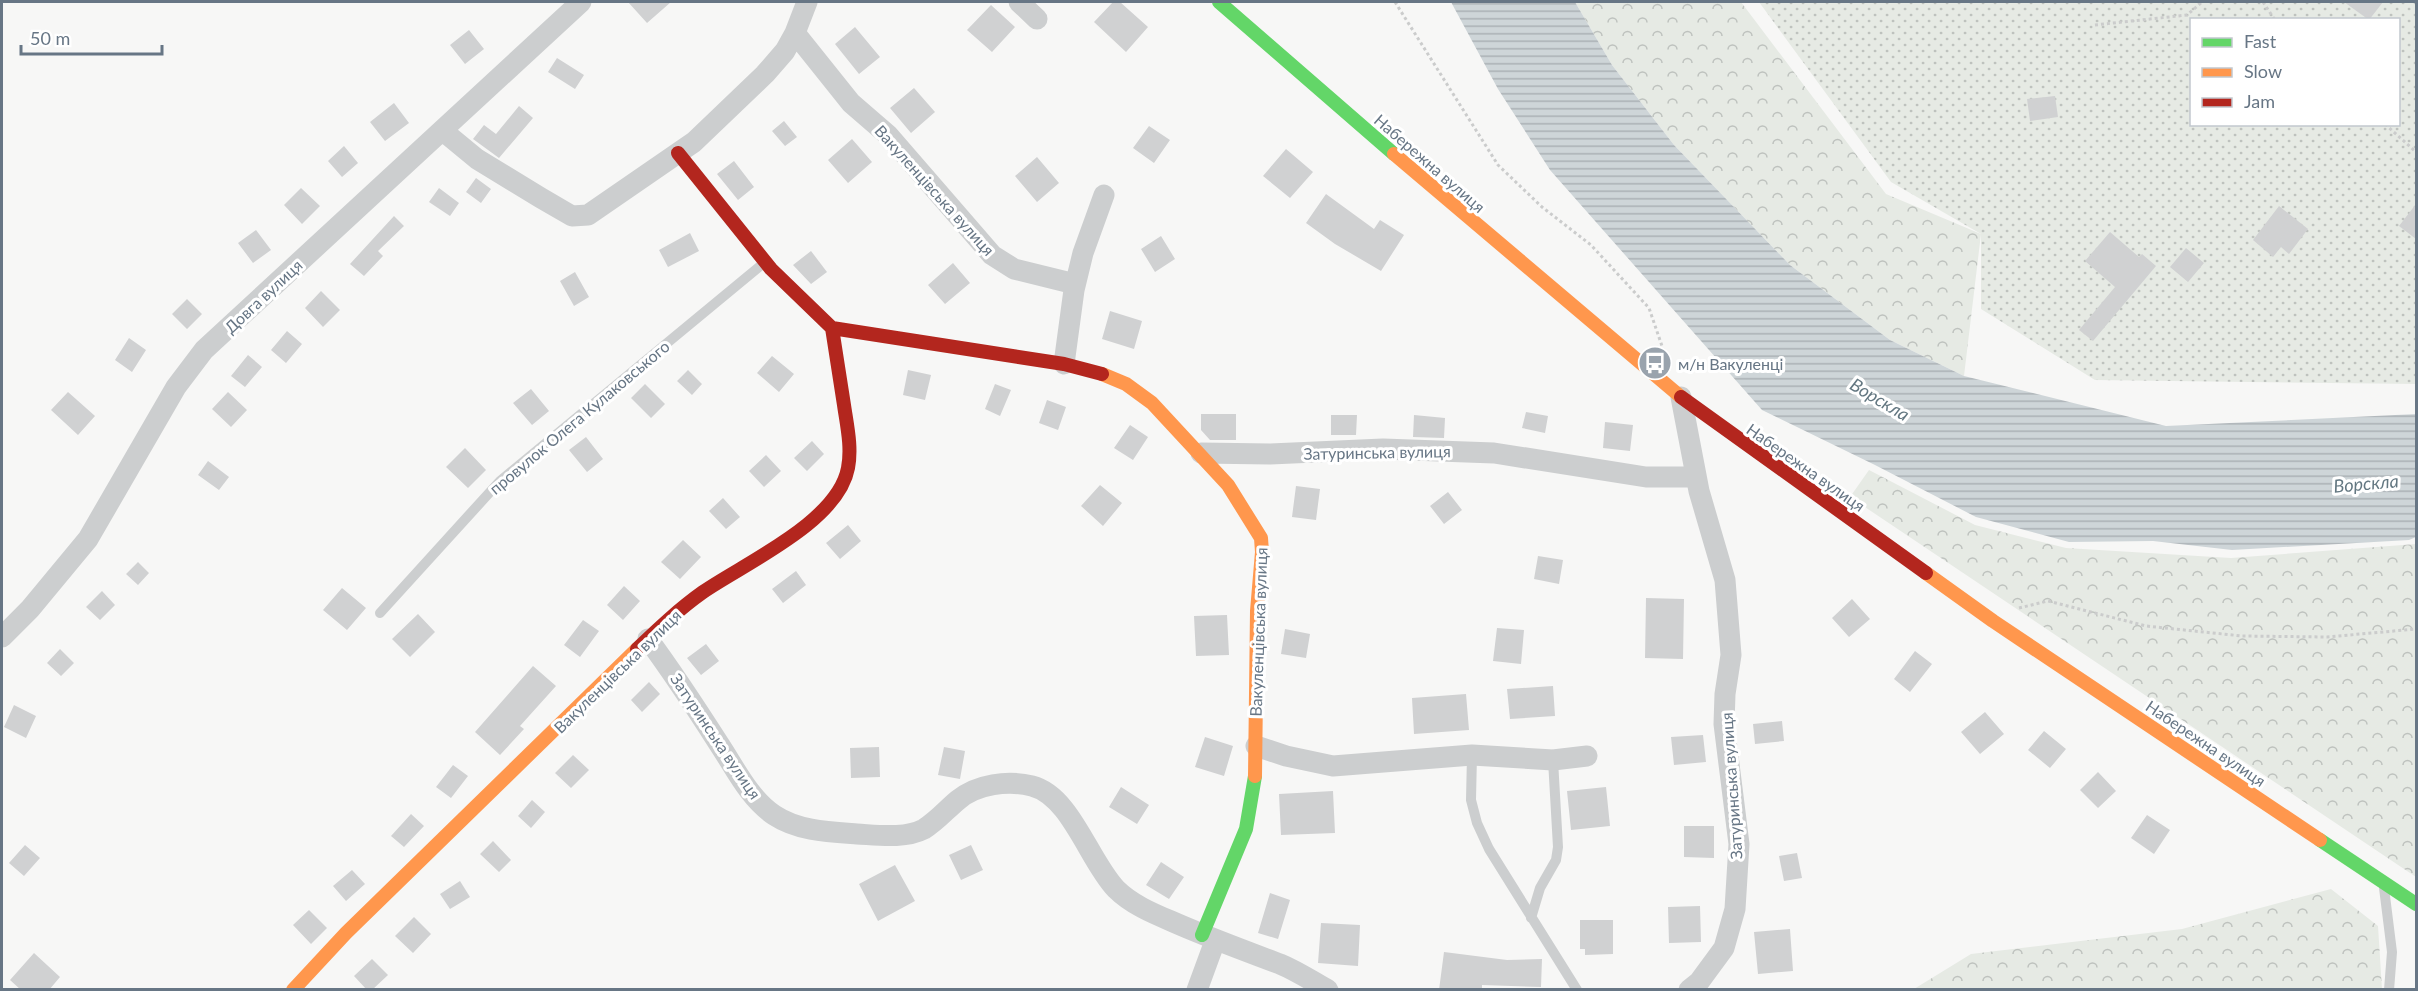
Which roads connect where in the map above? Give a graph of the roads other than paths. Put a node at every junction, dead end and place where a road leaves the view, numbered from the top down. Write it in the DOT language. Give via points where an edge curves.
graph roads {
  1 [pos="581,2"];
  2 [pos="807,2"];
  3 [pos="1019,2"];
  4 [pos="1219,2"];
  5 [pos="1037,18"];
  6 [pos="795,33"];
  7 [pos="444,131"];
  8 [pos="678,153"];
  9 [pos="1104,195"];
  10 [pos="765,262"];
  11 [pos="1075,284"];
  12 [pos="832,328"];
  13 [pos="1064,364"];
  14 [pos="1681,397"];
  15 [pos="1201,453"];
  16 [pos="1696,477"];
  17 [pos="380,613"];
  18 [pos="2,637"];
  19 [pos="648,639"];
  20 [pos="1256,746"];
  21 [pos="1472,755"];
  22 [pos="1587,756"];
  23 [pos="1554,760"];
  24 [pos="2383,881"];
  25 [pos="2416,904"];
  26 [pos="1532,918"];
  27 [pos="1209,938"];
  28 [pos="1694,987"];
  29 [pos="293,990"];
  30 [pos="1197,990"];
  31 [pos="1328,990"];
  32 [pos="1577,990"];
  33 [pos="2389,990"];
  1 -- 7 [label="street, Довга вулиця"];
  2 -- 6 [label="street"];
  3 -- 5 [label="street"];
  4 -- 14 [label="street, Набережна вулиця"];
  6 -- 8 [label="street" via="765,74"];
  6 -- 11 [label="street, Вакуленцівська вулиця" via="851,103 888,135 992,255 1014,270"];
  7 -- 8 [label="street" via="477,159 572,216 596,210"];
  7 -- 18 [label="street, Довга вулиця" via="204,350 176,387 88,539"];
  8 -- 10 [label="street"];
  9 -- 11 [label="street"];
  10 -- 12 [label="street"];
  10 -- 17 [label="lane, провулок Олега Кулаковського" via="500,481"];
  11 -- 13 [label="street"];
  12 -- 13 [label="street, Вакуленцівська вулиця"];
  12 -- 19 [label="street, Вакуленцівська вулиця" via="850,460 840,489 804,526 707,590"];
  13 -- 15 [label="street, Вакуленцівська вулиця" via="1126,384 1152,403"];
  14 -- 16 [label="street, Затуринська вулиця"];
  14 -- 24 [label="street, Набережна вулиця" via="1993,621"];
  15 -- 16 [label="street, Затуринська вулиця" via="1383,448 1483,452 1646,477"];
  15 -- 20 [label="street, Вакуленцівська вулиця" via="1228,485 1261,538"];
  16 -- 28 [label="street, Затуринська вулиця" via="1725,580 1731,655 1724,724 1739,844 1735,909 1726,938 1714,963"];
  19 -- 27 [label="street, Затуринська вулиця" via="754,797 773,814 792,824 825,832 907,834 922,830 974,790 996,784 1032,786 1060,805 1117,890 1144,909"];
  19 -- 29 [label="street, Вакуленцівська вулиця" via="346,933"];
  20 -- 21 [label="street" via="1333,766"];
  20 -- 27 [label="street, Вакуленцівська вулиця" via="1246,829"];
  21 -- 23 [label="street"];
  21 -- 26 [label="lane" via="1471,800 1478,823 1489,849"];
  22 -- 23 [label="street"];
  23 -- 26 [label="lane" via="1558,847"];
  24 -- 25 [label="street, Набережна вулиця"];
  24 -- 33 [label="lane" via="2392,952"];
  26 -- 32 [label="lane"];
  27 -- 30 [label="street"];
  27 -- 31 [label="street, Затуринська вулиця" via="1282,965"];
}
